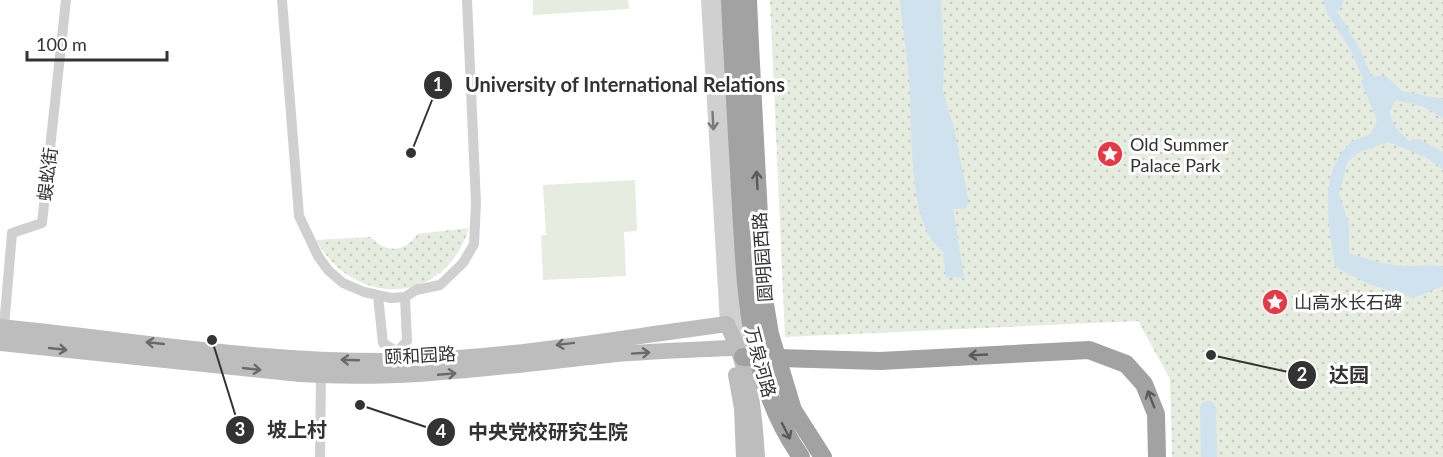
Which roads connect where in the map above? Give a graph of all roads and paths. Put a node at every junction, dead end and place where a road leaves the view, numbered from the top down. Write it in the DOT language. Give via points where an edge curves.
graph roads {
  1 [pos="66,0"];
  2 [pos="282,0"];
  3 [pos="467,0"];
  4 [pos="708,0"];
  5 [pos="721,0"];
  6 [pos="730,0"];
  7 [pos="748,0"];
  8 [pos="741,44"];
  9 [pos="378,296"];
  10 [pos="405,297"];
  11 [pos="727,324"];
  12 [pos="1,332"];
  13 [pos="737,352"];
  14 [pos="397,357"];
  15 [pos="321,375"];
  16 [pos="320,457"];
  17 [pos="744,457"];
  18 [pos="757,457"];
  19 [pos="801,457"];
  20 [pos="822,457"];
  21 [pos="1157,457"];
  1 -- 12 [label="street, 蜈蚣街" via="42,223 12,233"];
  2 -- 9 [label="street" via="299,216 328,270 343,283"];
  3 -- 10 [label="street" via="476,203 474,244 463,263 440,285 416,290"];
  4 -- 11 [label="street, one-way"];
  5 -- 13 [label="street, 圆明园西路"];
  6 -- 8 [label="highway"];
  7 -- 8 [label="highway"];
  8 -- 19 [label="highway, 万泉河路, one-way, bridge" via="746,292 752,338 775,410"];
  20 -- 8 [label="highway, 圆明园西路, one-way, bridge" via="793,410 770,334"];
  9 -- 10 [label="street"];
  9 -- 14 [label="street" via="383,343"];
  10 -- 14 [label="street" via="408,341"];
  11 -- 13 [label="main road"];
  11 -- 14 [label="main road, 颐和园路, one-way" via="493,353"];
  14 -- 12 [label="main road, 颐和园路, one-way" via="301,358"];
  12 -- 15 [label="main road, 颐和园路, one-way"];
  15 -- 13 [label="main road, 颐和园路, one-way" via="448,374 611,355"];
  13 -- 17 [label="main road"];
  13 -- 18 [label="main road" via="754,408"];
  21 -- 13 [label="highway, one-way" via="1156,414 1144,384 1126,364 1089,350 880,361"];
  15 -- 16 [label="street"];
}
